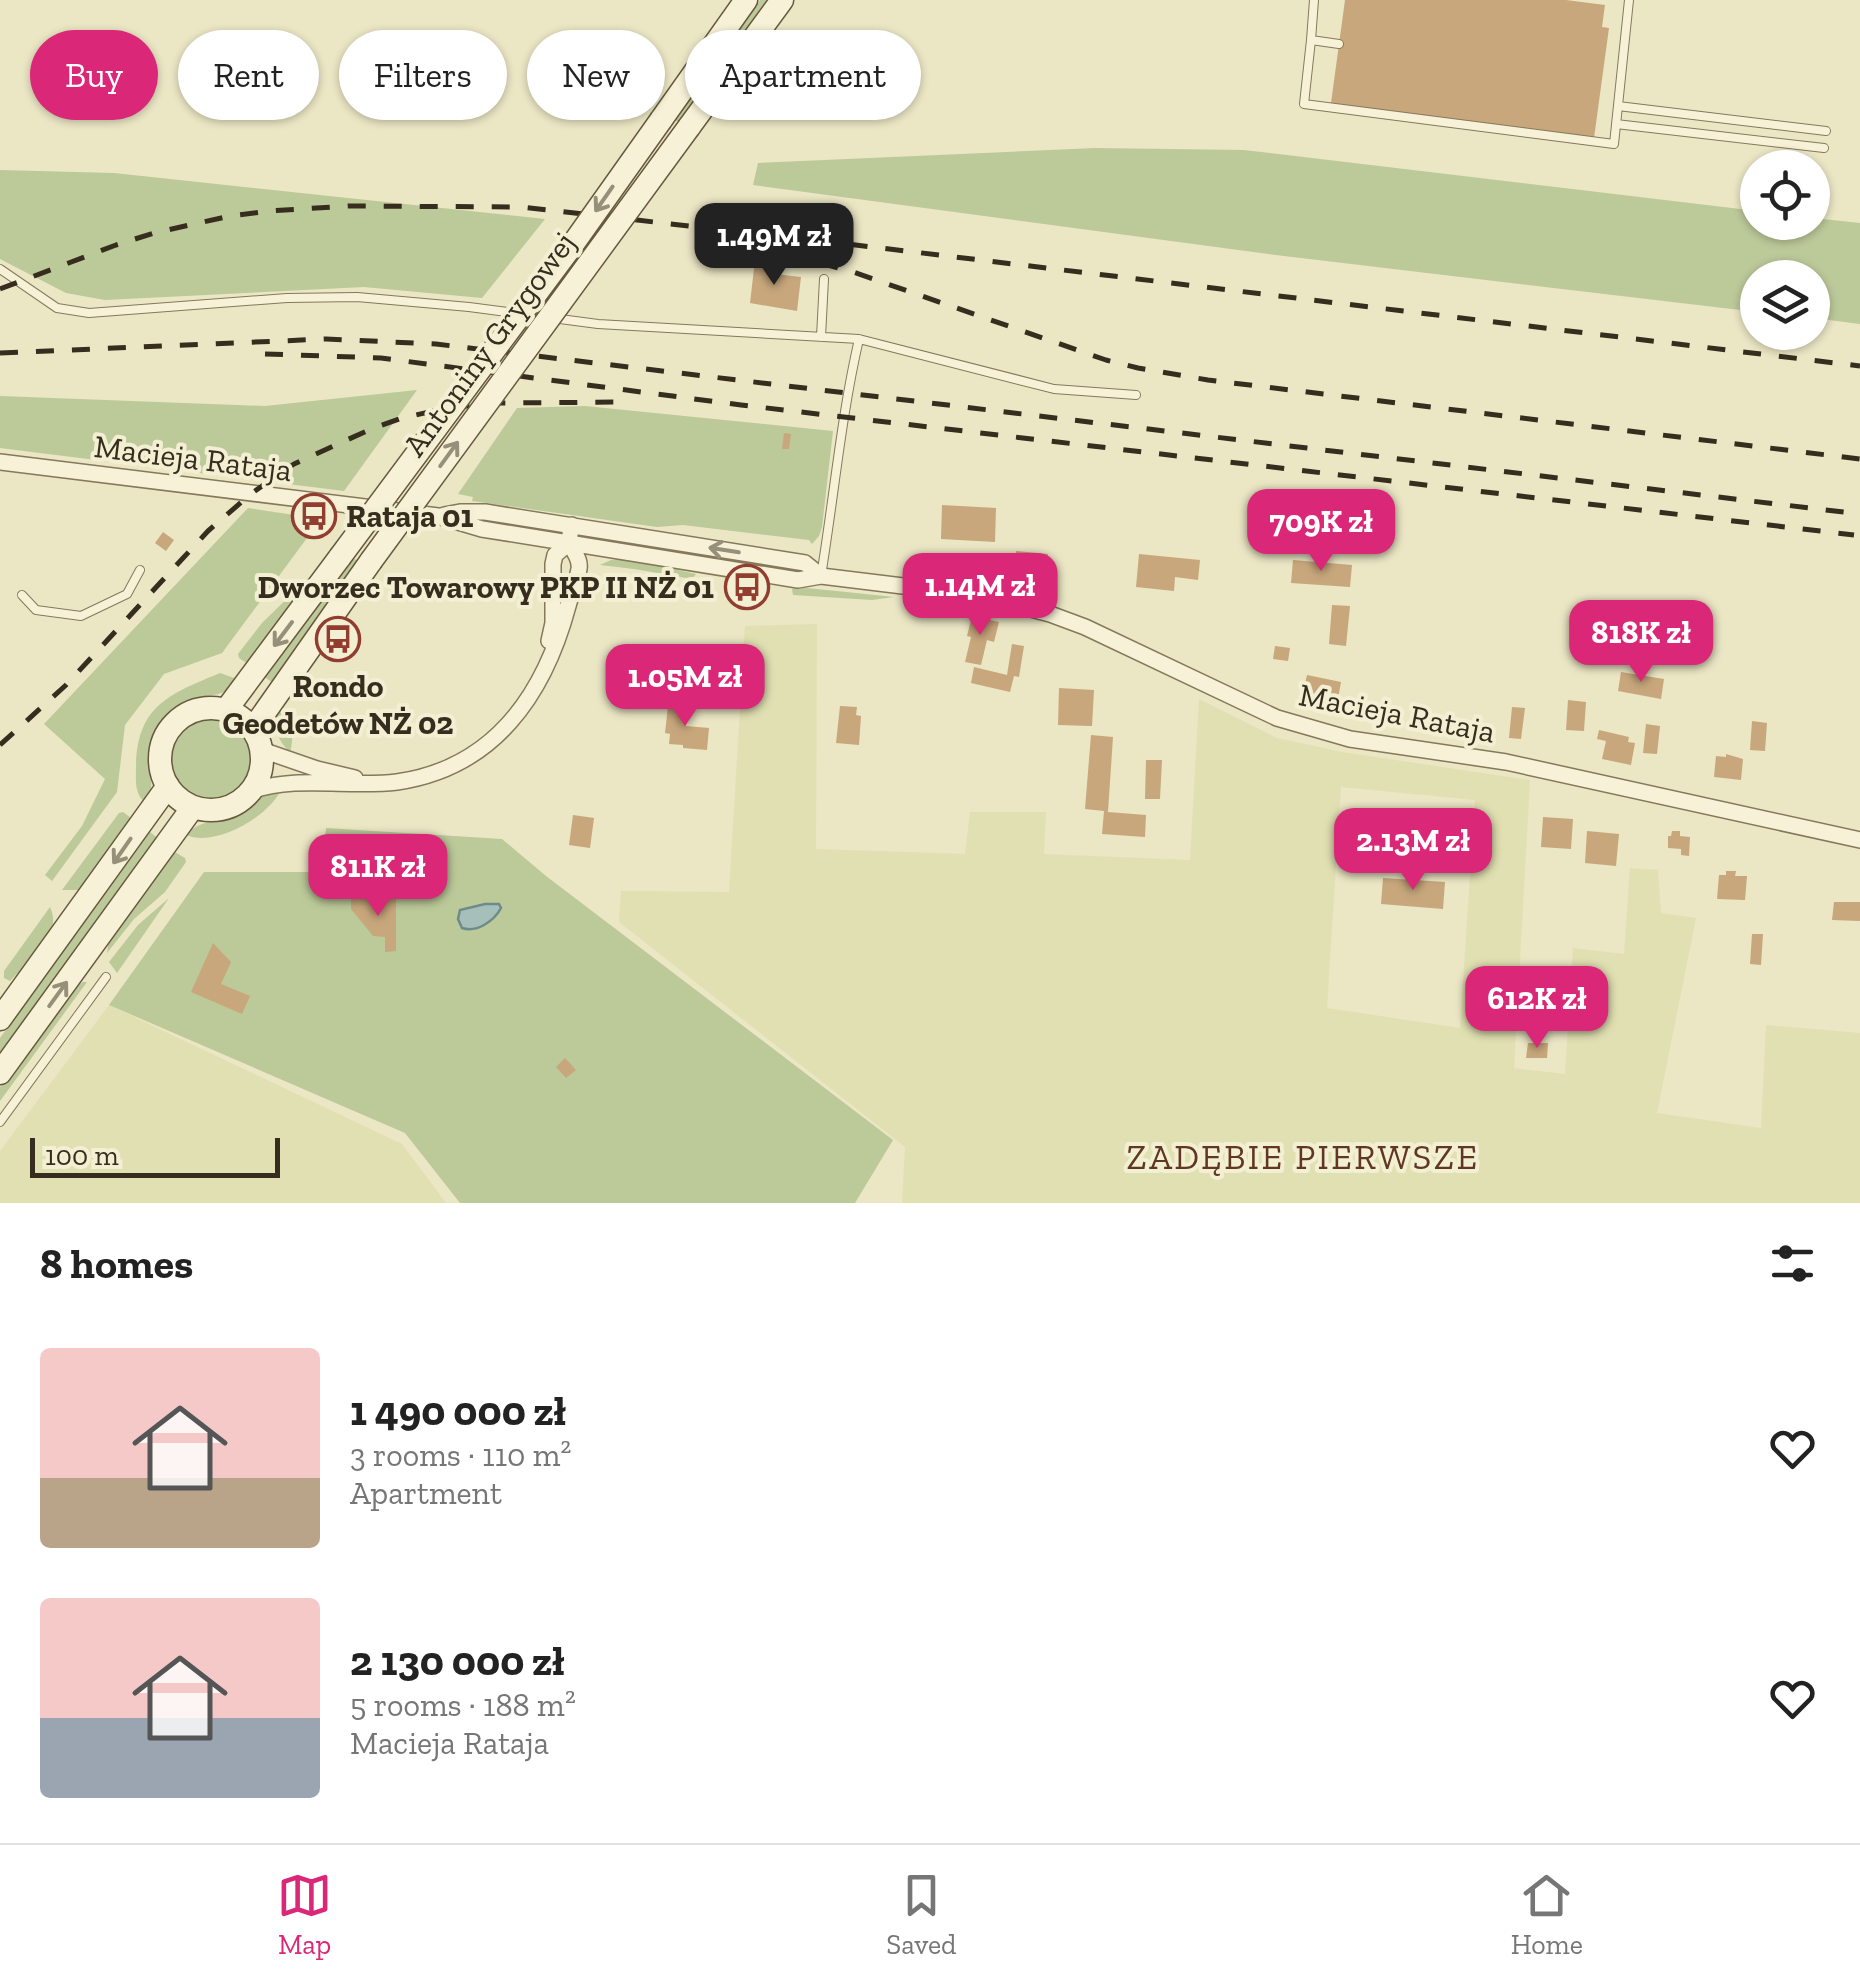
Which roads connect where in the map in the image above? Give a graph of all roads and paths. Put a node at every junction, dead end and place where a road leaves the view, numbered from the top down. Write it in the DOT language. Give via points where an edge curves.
graph roads {
  1 [pos="746,0"];
  2 [pos="782,0"];
  3 [pos="1314,0"];
  4 [pos="1629,0"];
  5 [pos="1311,40"];
  6 [pos="1339,44"];
  7 [pos="1618,106"];
  8 [pos="1616,124"];
  9 [pos="1826,131"];
  10 [pos="1824,148"];
  11 [pos="0,269"];
  12 [pos="824,279"];
  13 [pos="821,336"];
  14 [pos="859,339"];
  15 [pos="1136,395"];
  16 [pos="0,462"];
  17 [pos="438,516"];
  18 [pos="572,525"];
  19 [pos="570,542"];
  20 [pos="140,570"];
  21 [pos="821,576"];
  22 [pos="22,595"];
  23 [pos="543,673"];
  24 [pos="226,710"];
  25 [pos="257,739"];
  26 [pos="378,783"];
  27 [pos="168,786"];
  28 [pos="252,790"];
  29 [pos="193,807"];
  30 [pos="1860,840"];
  31 [pos="106,977"];
  32 [pos="0,1019"];
  33 [pos="0,1072"];
  34 [pos="0,1122"];
  1 -- 24 [label="street, Antoniny Grygowej, one-way, bridge"];
  25 -- 2 [label="street, Antoniny Grygowej, one-way, bridge" via="371,561"];
  3 -- 5 [label="lane"];
  4 -- 7 [label="lane"];
  5 -- 6 [label="lane"];
  5 -- 8 [label="lane" via="1304,104 1614,144"];
  7 -- 8 [label="lane"];
  7 -- 9 [label="lane"];
  8 -- 10 [label="lane"];
  11 -- 13 [label="lane" via="58,308 88,313 357,296 598,324"];
  12 -- 13 [label="lane"];
  13 -- 14 [label="lane"];
  14 -- 15 [label="lane" via="1054,389"];
  14 -- 21 [label="lane"];
  16 -- 17 [label="street, Macieja Rataja"];
  17 -- 18 [label="street, Macieja Rataja" via="485,512"];
  17 -- 19 [label="street, Macieja Rataja"];
  18 -- 19 [label="street"];
  21 -- 18 [label="street, Macieja Rataja, one-way" via="804,563"];
  19 -- 21 [label="street, Macieja Rataja" via="798,580"];
  19 -- 23 [label="street" via="553,564 553,623"];
  19 -- 23 [label="street" via="579,568"];
  20 -- 22 [label="lane" via="127,594 81,616 36,610"];
  21 -- 30 [label="street, Macieja Rataja" via="988,598 1050,614 1277,718 1350,739 1506,762"];
  23 -- 26 [label="street" via="508,726 453,766"];
  24 -- 25 [label="street"];
  24 -- 27 [label="street" via="196,711 171,728 160,757"];
  25 -- 26 [label="street" via="317,769"];
  25 -- 28 [label="street" via="262,761"];
  26 -- 28 [label="street" via="279,782"];
  27 -- 29 [label="street"];
  27 -- 32 [label="street, one-way"];
  28 -- 29 [label="street" via="225,808"];
  33 -- 29 [label="street, one-way"];
  31 -- 34 [label="lane"];
}
